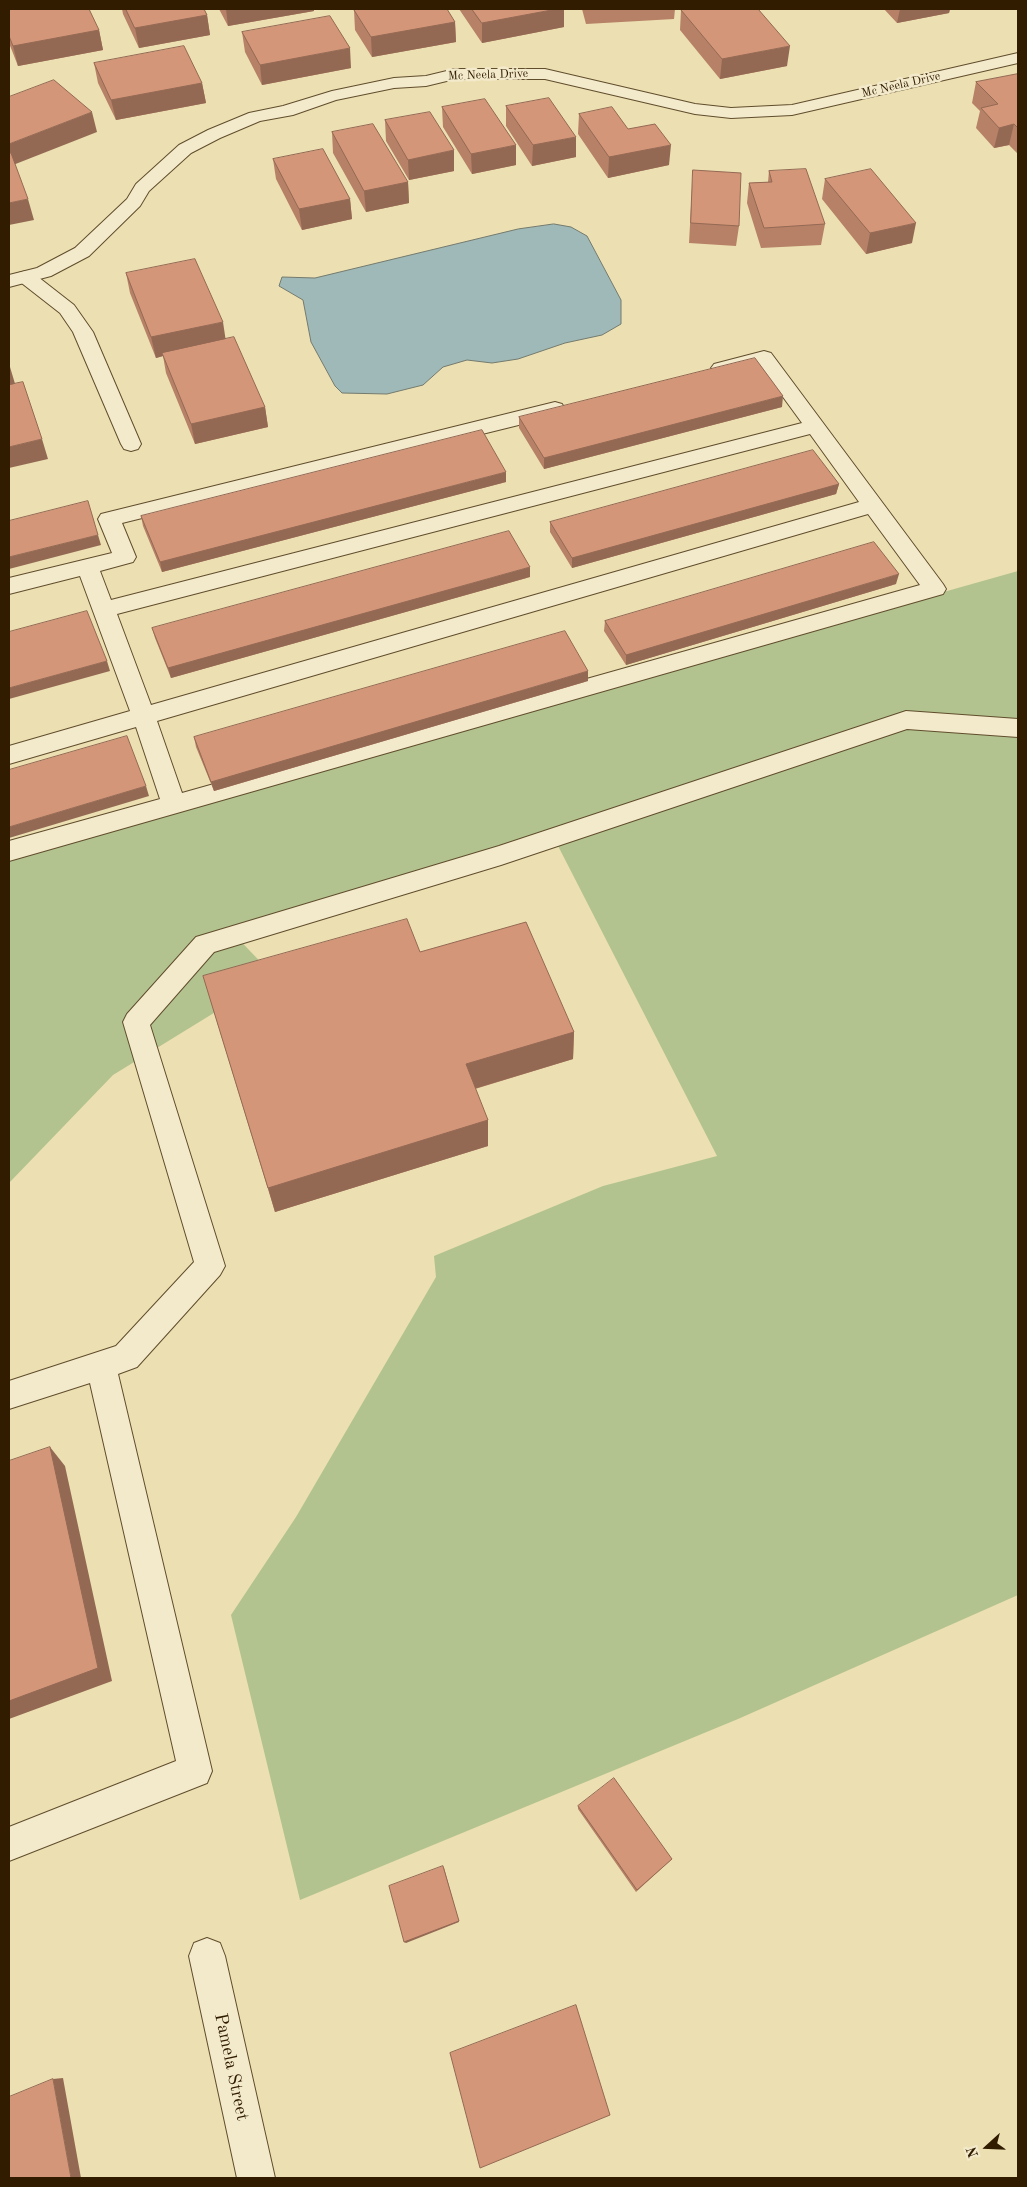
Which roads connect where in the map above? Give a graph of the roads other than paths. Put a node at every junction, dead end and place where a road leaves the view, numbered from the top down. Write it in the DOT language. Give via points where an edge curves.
graph roads {
  1 [pos="1018,58"];
  2 [pos="17,279"];
  3 [pos="706,372"];
  4 [pos="571,405"];
  5 [pos="814,426"];
  6 [pos="131,444"];
  7 [pos="873,505"];
  8 [pos="87,566"];
  9 [pos="9,586"];
  10 [pos="103,610"];
  11 [pos="144,717"];
  12 [pos="1018,728"];
  13 [pos="9,755"];
  14 [pos="174,804"];
  15 [pos="9,851"];
  16 [pos="101,1365"];
  17 [pos="9,1396"];
  18 [pos="9,1844"];
  19 [pos="207,1956"];
  20 [pos="256,2178"];
  1 -- 2 [label="street, Mc Neela Drive" via="792,110 760,114 695,108 545,74 455,74 332,96 255,118 185,149 142,188 134,202 82,252 44,272"];
  2 -- 6 [label="street" via="67,309 83,332"];
  3 -- 5 [label="street" via="764,357"];
  4 -- 8 [label="street" via="109,519 125,557"];
  5 -- 7 [label="street"];
  5 -- 10 [label="street"];
  7 -- 11 [label="street"];
  7 -- 14 [label="street" via="935,589"];
  8 -- 9 [label="street"];
  8 -- 10 [label="street"];
  10 -- 11 [label="street"];
  11 -- 13 [label="street"];
  11 -- 14 [label="street"];
  12 -- 16 [label="street" via="906,720 501,855 205,944 136,1022 210,1266 126,1356"];
  14 -- 15 [label="street"];
  16 -- 17 [label="street"];
  16 -- 18 [label="street" via="195,1771"];
  19 -- 20 [label="street, Pamela Street"];
}
